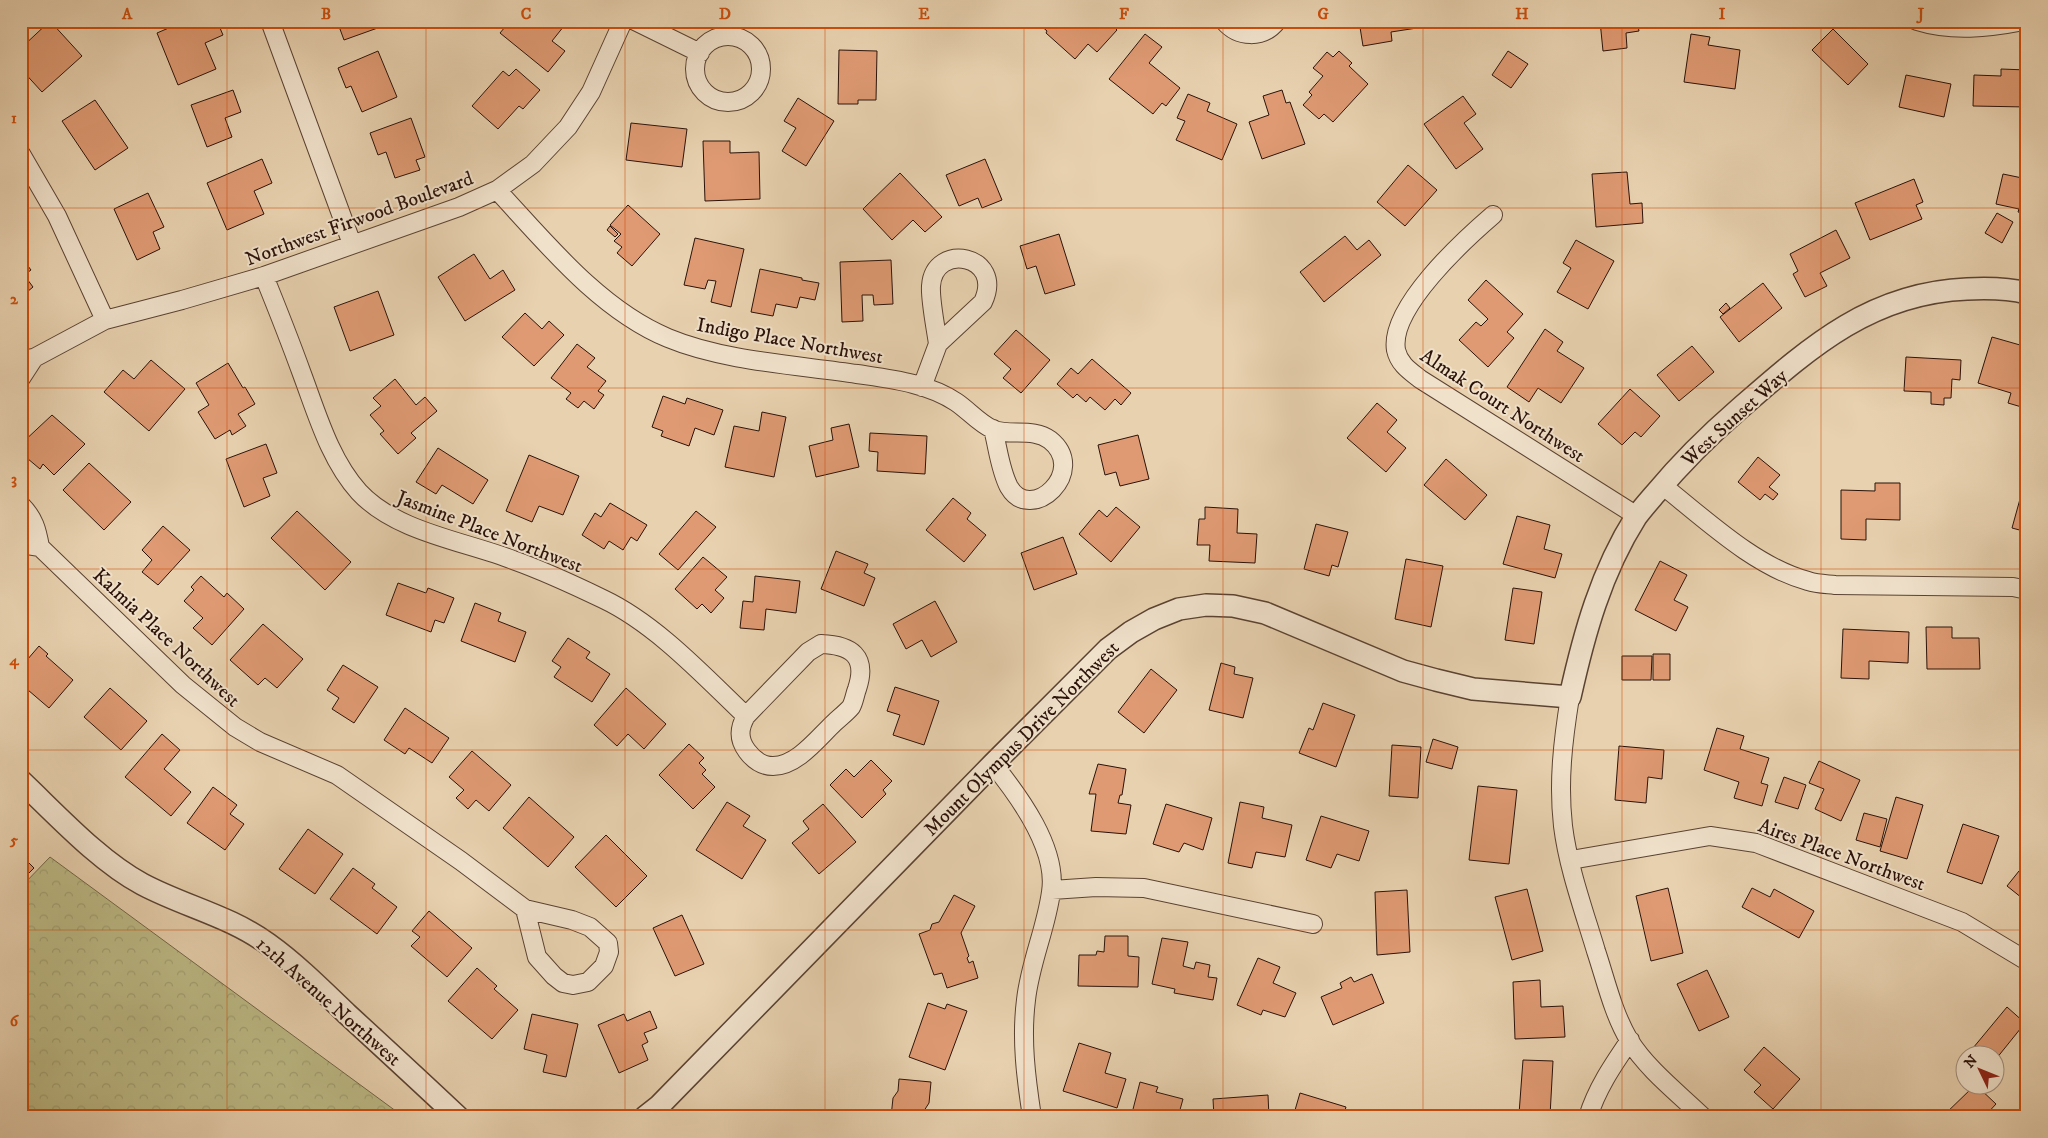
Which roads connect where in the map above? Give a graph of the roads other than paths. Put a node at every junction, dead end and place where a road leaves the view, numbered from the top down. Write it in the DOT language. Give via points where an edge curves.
graph roads {
  1 [pos="270,21"];
  2 [pos="623,21"];
  3 [pos="635,21"];
  4 [pos="1224,21"];
  5 [pos="1277,21"];
  6 [pos="1917,21"];
  7 [pos="2024,21"];
  8 [pos="700,52"];
  9 [pos="21,154"];
  10 [pos="497,190"];
  11 [pos="1493,215"];
  12 [pos="352,244"];
  13 [pos="264,276"];
  14 [pos="2027,293"];
  15 [pos="105,320"];
  16 [pos="938,344"];
  17 [pos="28,359"];
  18 [pos="21,378"];
  19 [pos="922,386"];
  20 [pos="993,429"];
  21 [pos="1662,485"];
  22 [pos="21,505"];
  23 [pos="1637,516"];
  24 [pos="21,544"];
  25 [pos="40,547"];
  26 [pos="2027,590"];
  27 [pos="1570,697"];
  28 [pos="746,716"];
  29 [pos="993,764"];
  30 [pos="21,781"];
  31 [pos="1570,860"];
  32 [pos="1052,890"];
  33 [pos="525,909"];
  34 [pos="1313,924"];
  35 [pos="2027,961"];
  36 [pos="1630,1040"];
  37 [pos="458,1117"];
  38 [pos="645,1117"];
  39 [pos="1032,1117"];
  40 [pos="1588,1117"];
  41 [pos="1703,1117"];
  1 -- 12 [label="street"];
  2 -- 10 [label="street, Northwest Firwood Boulevard" via="591,92 568,127 533,164"];
  3 -- 8 [label="street"];
  4 -- 5 [label="street" via="1237,32 1247,35 1267,30"];
  6 -- 7 [label="street" via="1963,28 1995,27"];
  9 -- 15 [label="street" via="57,216"];
  10 -- 12 [label="street, Northwest Firwood Boulevard" via="459,207"];
  10 -- 19 [label="street, Indigo Place Northwest" via="560,258 601,296 626,316 668,338 723,354"];
  11 -- 23 [label="street, Almak Court Northwest" via="1464,240 1433,274 1406,313 1399,326 1397,340 1400,361 1420,379"];
  12 -- 13 [label="street, Northwest Firwood Boulevard"];
  13 -- 15 [label="street, Northwest Firwood Boulevard"];
  13 -- 28 [label="street, Jasmine Place Northwest" via="322,427 349,480 370,504 397,521 513,560 606,600 677,650"];
  14 -- 21 [label="street, West Sunset Way" via="1992,288 1914,296 1846,324 1810,350 1702,441"];
  15 -- 17 [label="street, Northwest Firwood Boulevard"];
  16 -- 16 [label="street" via="983,302 987,294 982,268 967,259 950,260 936,270 931,286"];
  16 -- 19 [label="street"];
  17 -- 18 [label="street, Northwest Firwood Boulevard"];
  19 -- 20 [label="street, Indigo Place Northwest" via="954,401"];
  20 -- 20 [label="street, Indigo Place Northwest" via="1010,489 1023,499 1033,500 1043,497 1058,484 1063,465 1056,446 1049,439 1038,434"];
  21 -- 23 [label="street, West Sunset Way"];
  21 -- 26 [label="street" via="1739,546 1809,582"];
  22 -- 25 [label="street" via="36,527"];
  23 -- 27 [label="street, West Sunset Way" via="1594,606"];
  24 -- 25 [label="street"];
  25 -- 33 [label="street, Kalmia Place Northwest" via="211,710 260,742 337,775"];
  27 -- 29 [label="street, Mount Olympus Drive Northwest" via="1473,689 1445,682 1403,671 1265,613 1233,606 1206,605 1179,609 1130,632 1108,649"];
  27 -- 31 [label="street" via="1561,787 1563,828"];
  28 -- 28 [label="street" via="740,726 746,750 764,765 775,766 790,761 804,752 851,706 860,681 857,658 848,648 821,644 808,652"];
  29 -- 32 [label="street" via="1032,819 1044,844 1050,863"];
  29 -- 38 [label="street, Mount Olympus Drive Northwest"];
  30 -- 37 [label="street, 12th Avenue Northwest" via="91,846 140,883 246,929 269,944"];
  31 -- 35 [label="street, Aires Place Northwest" via="1710,836 1756,843 1962,922"];
  31 -- 36 [label="street" via="1614,1009"];
  32 -- 34 [label="street" via="1144,888"];
  32 -- 39 [label="street" via="1026,999 1024,1067"];
  33 -- 33 [label="street, Kalmia Place Northwest" via="537,957 563,983 588,982 604,966 609,952 608,943 590,927"];
  36 -- 40 [label="street" via="1595,1096"];
  36 -- 41 [label="street" via="1650,1066"];
}
